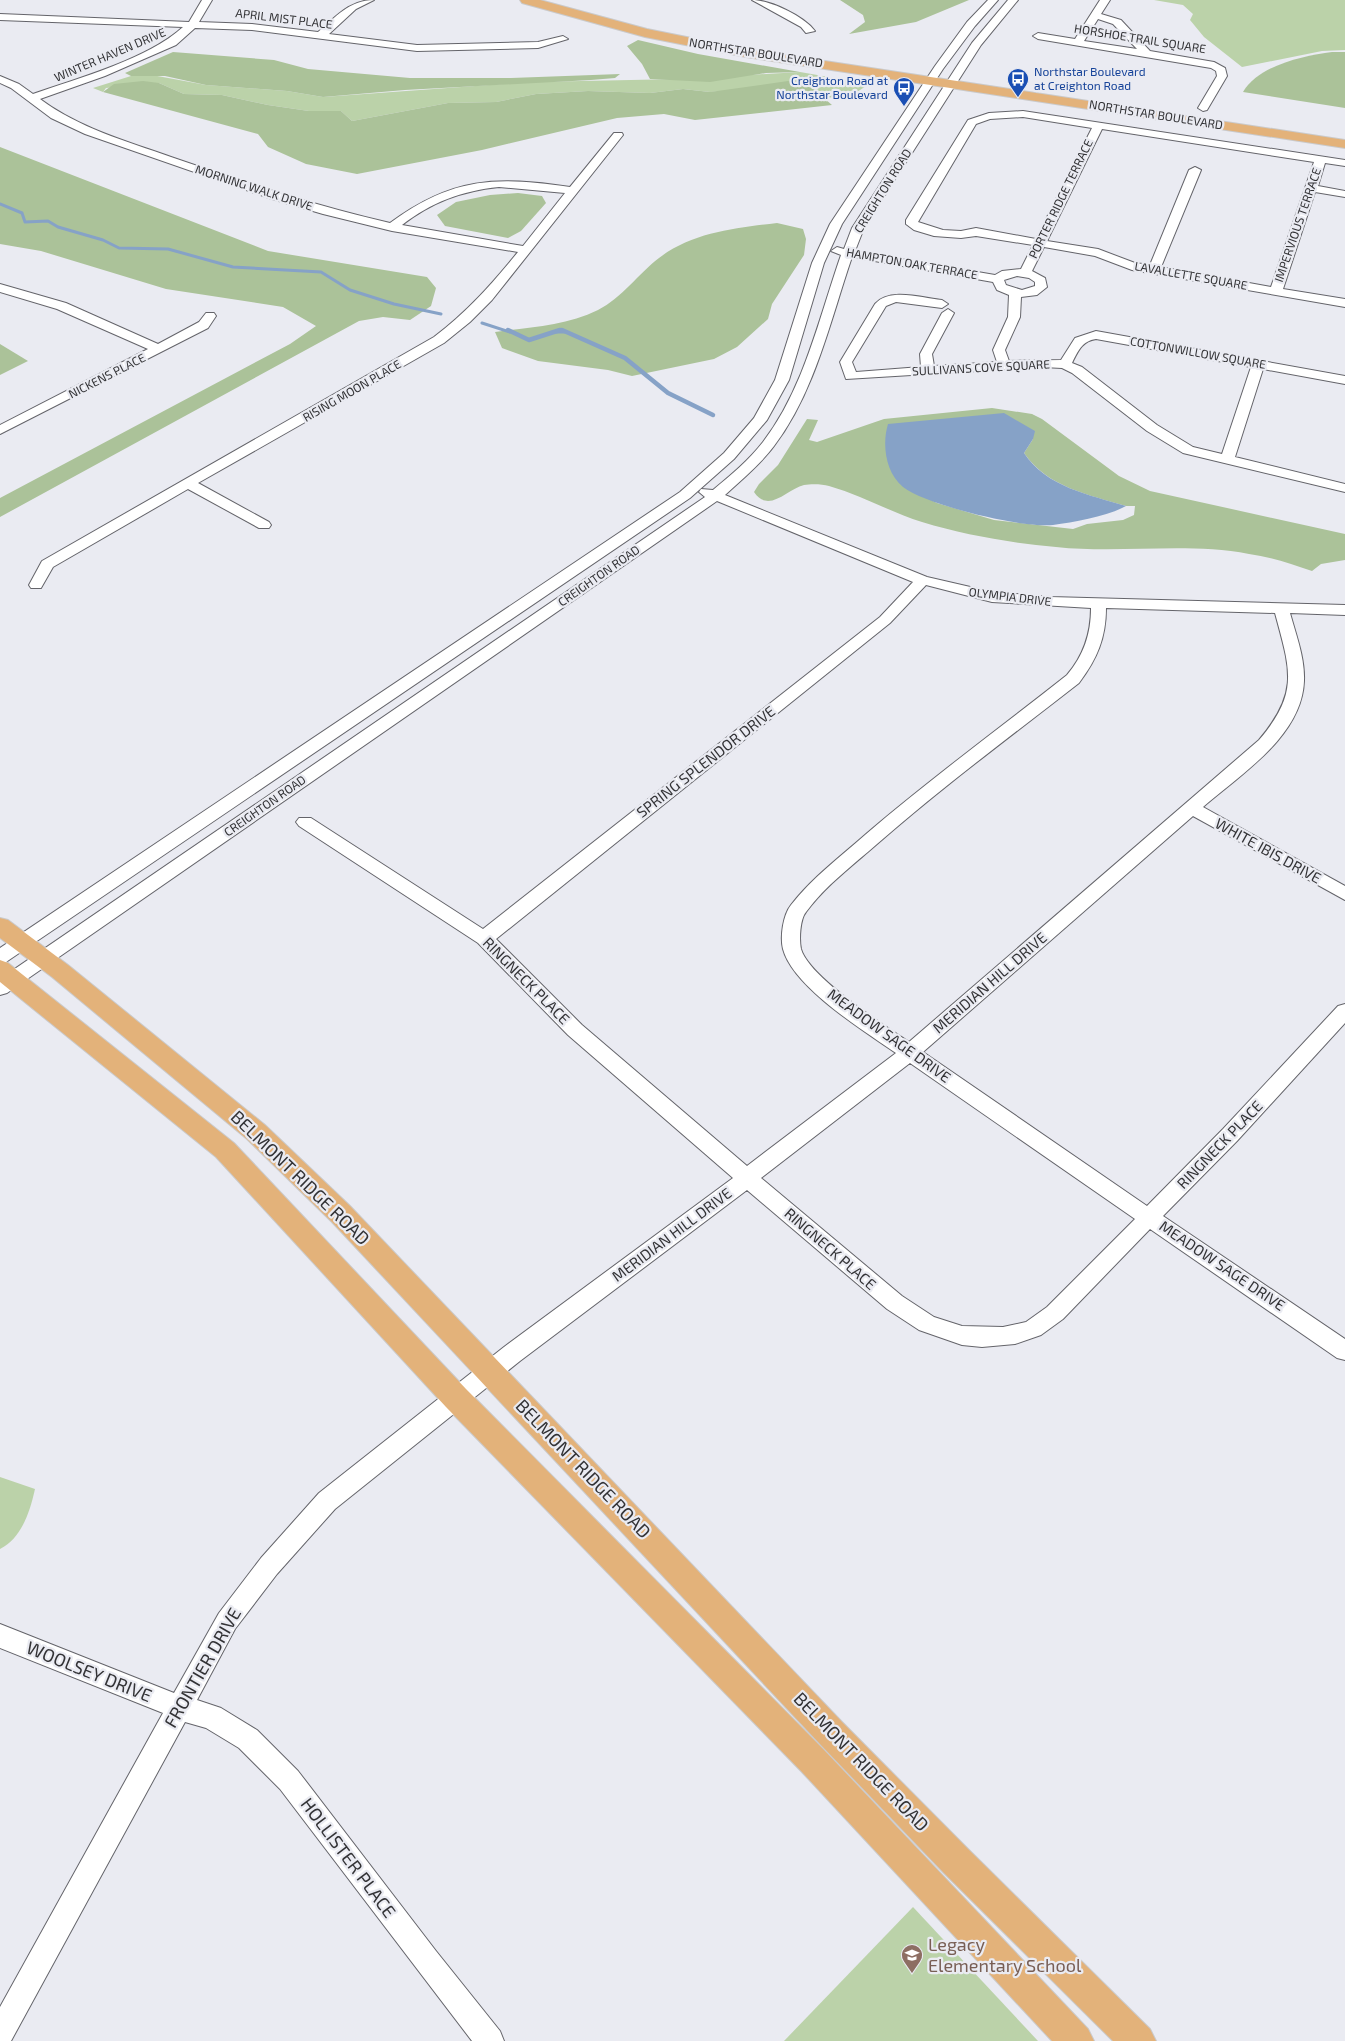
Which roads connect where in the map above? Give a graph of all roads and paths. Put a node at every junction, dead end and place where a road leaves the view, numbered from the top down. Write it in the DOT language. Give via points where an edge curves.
graph roads {
  1 [pos="207,0"];
  2 [pos="369,0"];
  3 [pos="526,0"];
  4 [pos="757,0"];
  5 [pos="993,0"];
  6 [pos="1013,0"];
  7 [pos="1105,0"];
  8 [pos="592,5"];
  9 [pos="1095,15"];
  10 [pos="0,17"];
  11 [pos="193,24"];
  12 [pos="810,31"];
  13 [pos="320,36"];
  14 [pos="1038,36"];
  15 [pos="563,39"];
  16 [pos="1078,42"];
  17 [pos="831,52"];
  18 [pos="1146,53"];
  19 [pos="932,72"];
  20 [pos="955,78"];
  21 [pos="0,79"];
  22 [pos="1097,92"];
  23 [pos="33,98"];
  24 [pos="1198,108"];
  25 [pos="1222,111"];
  26 [pos="1098,126"];
  27 [pos="618,135"];
  28 [pos="1345,144"];
  29 [pos="1321,159"];
  30 [pos="1345,163"];
  31 [pos="1195,170"];
  32 [pos="1310,188"];
  33 [pos="573,191"];
  34 [pos="1345,194"];
  35 [pos="392,227"];
  36 [pos="1039,243"];
  37 [pos="825,249"];
  38 [pos="525,250"];
  39 [pos="847,253"];
  40 [pos="1154,270"];
  41 [pos="1025,273"];
  42 [pos="998,279"];
  43 [pos="0,288"];
  44 [pos="1276,291"];
  45 [pos="1015,293"];
  46 [pos="1345,302"];
  47 [pos="945,309"];
  48 [pos="210,316"];
  49 [pos="159,349"];
  50 [pos="1065,364"];
  51 [pos="1258,364"];
  52 [pos="1004,365"];
  53 [pos="928,371"];
  54 [pos="1345,380"];
  55 [pos="0,430"];
  56 [pos="1228,460"];
  57 [pos="189,484"];
  58 [pos="696,487"];
  59 [pos="1345,488"];
  60 [pos="715,496"];
  61 [pos="264,525"];
  62 [pos="922,580"];
  63 [pos="36,585"];
  64 [pos="1099,604"];
  65 [pos="1281,608"];
  66 [pos="1345,610"];
  67 [pos="1192,808"];
  68 [pos="305,822"];
  69 [pos="1345,894"];
  70 [pos="0,926"];
  71 [pos="484,938"];
  72 [pos="11,949"];
  73 [pos="43,959"];
  74 [pos="5,979"];
  75 [pos="1345,1011"];
  76 [pos="909,1052"];
  77 [pos="747,1178"];
  78 [pos="1150,1218"];
  79 [pos="1345,1351"];
  80 [pos="491,1372"];
  81 [pos="456,1398"];
  82 [pos="0,1636"];
  83 [pos="178,1707"];
  84 [pos="0,2034"];
  85 [pos="490,2041"];
  86 [pos="1076,2041"];
  87 [pos="1138,2041"];
  1 -- 11 [label="street, WINTER HAVEN DRIVE"];
  2 -- 13 [label="street" via="353,7"];
  3 -- 19 [label="main road, NORTHSTAR BOULEVARD" via="613,26 686,42"];
  4 -- 12 [label="street" via="805,25"];
  5 -- 19 [label="street, CREIGHTON ROAD"];
  6 -- 20 [label="street, CREIGHTON ROAD" via="988,27"];
  7 -- 9 [label="street"];
  8 -- 17 [label="main road, NORTHSTAR BOULEVARD" via="748,40"];
  9 -- 16 [label="street"];
  9 -- 18 [label="street" via="1117,22"];
  10 -- 11 [label="street, APRIL MIST PLACE"];
  11 -- 13 [label="street, APRIL MIST PLACE" via="252,27"];
  11 -- 23 [label="street, WINTER HAVEN DRIVE" via="160,50"];
  13 -- 15 [label="street, APRIL MIST PLACE" via="437,48 538,45"];
  14 -- 16 [label="street, HORSHOE TRAIL SQUARE"];
  16 -- 18 [label="street, HORSHOE TRAIL SQUARE"];
  18 -- 24 [label="street, HORSHOE TRAIL SQUARE" via="1204,62 1221,70 1222,76"];
  19 -- 20 [label="main road, NORTHSTAR BOULEVARD"];
  19 -- 37 [label="street, CREIGHTON ROAD" via="836,224"];
  20 -- 22 [label="main road, NORTHSTAR BOULEVARD"];
  20 -- 28 [label="main road, NORTHSTAR BOULEVARD"];
  20 -- 39 [label="street, CREIGHTON ROAD" via="858,228"];
  21 -- 23 [label="street, MORNING WALK DRIVE"];
  23 -- 35 [label="street, MORNING WALK DRIVE" via="55,116 89,132 276,197"];
  24 -- 25 [label="main road, NORTHSTAR BOULEVARD"];
  26 -- 29 [label="street"];
  26 -- 36 [label="street, PORTER RIDGE TERRACE"];
  26 -- 36 [label="street" via="1023,114 990,116 972,122 912,220 918,228 943,233 976,232"];
  27 -- 33 [label="street, RISING MOON PLACE"];
  29 -- 30 [label="street"];
  29 -- 32 [label="street, IMPERVIOUS TERRACE"];
  31 -- 40 [label="street"];
  32 -- 34 [label="street"];
  32 -- 44 [label="street, IMPERVIOUS TERRACE"];
  33 -- 35 [label="street" via="520,184 469,187 443,194 418,206"];
  33 -- 38 [label="street, RISING MOON PLACE"];
  35 -- 38 [label="street, MORNING WALK DRIVE"];
  36 -- 40 [label="street, LAVALLETTE SQUARE" via="1098,253 1132,266"];
  36 -- 41 [label="street, PORTER RIDGE TERRACE"];
  37 -- 39 [label="street, HAMPTON OAK TERRACE"];
  37 -- 58 [label="street, CREIGHTON ROAD" via="782,380 760,420"];
  38 -- 57 [label="street, RISING MOON PLACE" via="488,296 440,340"];
  39 -- 42 [label="street, HAMPTON OAK TERRACE"];
  39 -- 60 [label="street, CREIGHTON ROAD" via="794,403 769,444"];
  40 -- 44 [label="street, LAVALLETTE SQUARE"];
  41 -- 42 [label="street" via="1008,273"];
  41 -- 45 [label="street" via="1038,278 1041,287 1031,293"];
  42 -- 45 [label="street" via="1001,288"];
  43 -- 49 [label="street" via="73,309"];
  44 -- 46 [label="street, LAVALLETTE SQUARE"];
  45 -- 52 [label="street" via="1014,317 999,350"];
  47 -- 53 [label="street" via="926,354"];
  47 -- 53 [label="street, SULLIVANS COVE SQUARE" via="906,299 886,300 846,362 852,376"];
  48 -- 49 [label="street, NICKENS PLACE" via="204,325"];
  49 -- 55 [label="street, NICKENS PLACE"];
  50 -- 51 [label="street, COTTONWILLOW SQUARE" via="1075,343 1096,336"];
  50 -- 52 [label="street, SULLIVANS COVE SQUARE"];
  50 -- 56 [label="street, SULLIVANS COVE SQUARE" via="1174,443"];
  51 -- 54 [label="street, COTTONWILLOW SQUARE"];
  51 -- 56 [label="street"];
  52 -- 53 [label="street, SULLIVANS COVE SQUARE"];
  56 -- 59 [label="street, SULLIVANS COVE SQUARE"];
  57 -- 61 [label="street"];
  57 -- 63 [label="street, RISING MOON PLACE" via="47,564"];
  58 -- 60 [label="street, OLYMPIA DRIVE"];
  58 -- 72 [label="street, CREIGHTON ROAD"];
  60 -- 62 [label="street, OLYMPIA DRIVE"];
  60 -- 73 [label="street, CREIGHTON ROAD"];
  62 -- 64 [label="street, OLYMPIA DRIVE" via="992,597"];
  62 -- 71 [label="street, SPRING SPLENDOR DRIVE" via="885,620"];
  64 -- 65 [label="street, OLYMPIA DRIVE"];
  64 -- 76 [label="street, MEADOW SAGE DRIVE" via="1096,642 1086,663 1073,679 911,805 827,878 797,910 793,921 792,948 800,965 854,1014"];
  65 -- 66 [label="street, OLYMPIA DRIVE"];
  65 -- 67 [label="street, MERIDIAN HILL DRIVE" via="1298,678 1291,710 1265,744"];
  67 -- 69 [label="street, WHITE IBIS DRIVE"];
  67 -- 76 [label="street, MERIDIAN HILL DRIVE"];
  68 -- 71 [label="street, RINGNECK PLACE"];
  70 -- 72 [label="main road, BELMONT RIDGE ROAD"];
  71 -- 77 [label="street, RINGNECK PLACE" via="575,1030"];
  72 -- 73 [label="main road, BELMONT RIDGE ROAD"];
  73 -- 74 [label="street, CREIGHTON ROAD"];
  73 -- 80 [label="main road, BELMONT RIDGE ROAD" via="256,1132 341,1214"];
  74 -- 81 [label="main road, BELMONT RIDGE ROAD" via="225,1150"];
  75 -- 78 [label="street, RINGNECK PLACE"];
  76 -- 77 [label="street, MERIDIAN HILL DRIVE"];
  76 -- 78 [label="street, MEADOW SAGE DRIVE"];
  77 -- 78 [label="street, RINGNECK PLACE" via="899,1307 958,1337 990,1338 1026,1333 1056,1313"];
  77 -- 80 [label="street, MERIDIAN HILL DRIVE"];
  78 -- 79 [label="street, MEADOW SAGE DRIVE"];
  80 -- 81 [label="street, FRONTIER DRIVE"];
  80 -- 87 [label="main road, BELMONT RIDGE ROAD" via="831,1733"];
  81 -- 83 [label="street, FRONTIER DRIVE" via="327,1501 269,1566 227,1621"];
  81 -- 86 [label="main road, BELMONT RIDGE ROAD" via="813,1760"];
  82 -- 83 [label="street, WOOLSEY DRIVE"];
  83 -- 84 [label="street, FRONTIER DRIVE"];
  83 -- 85 [label="street, HOLLISTER PLACE" via="212,1717 248,1739 289,1780"];
}
